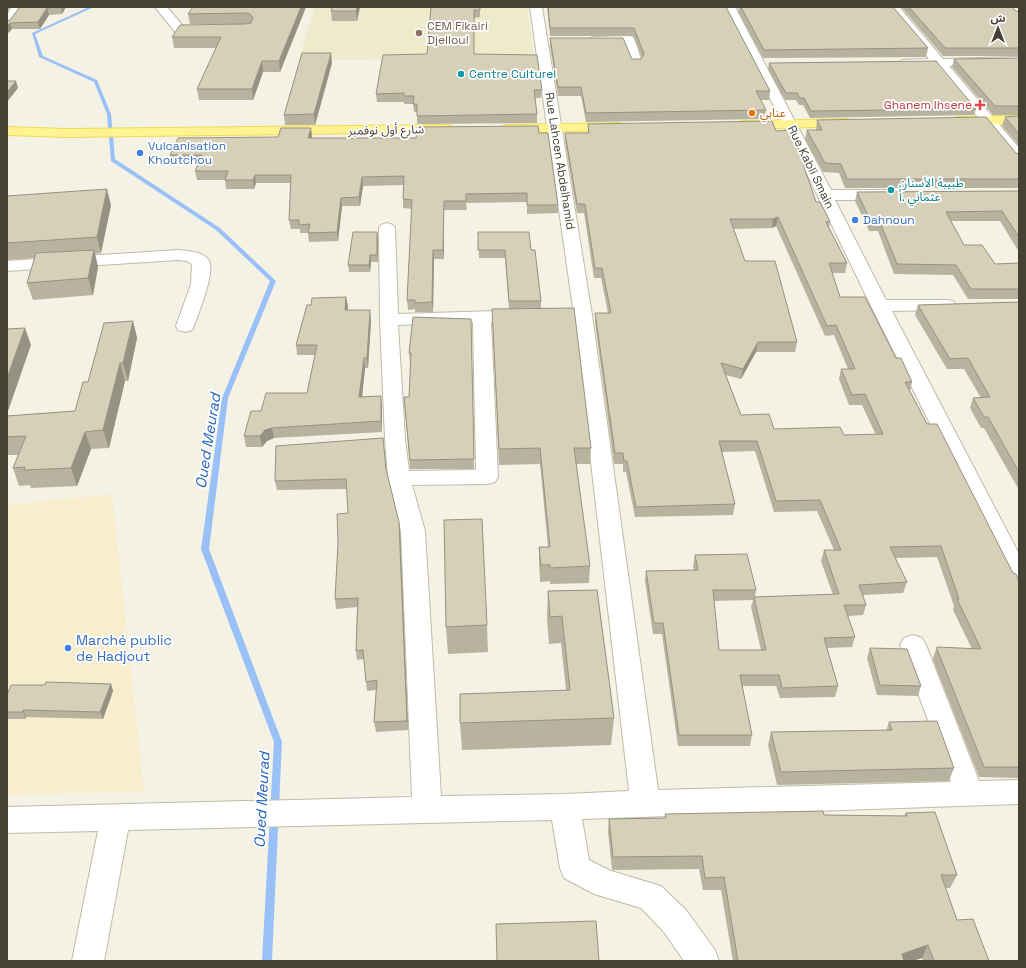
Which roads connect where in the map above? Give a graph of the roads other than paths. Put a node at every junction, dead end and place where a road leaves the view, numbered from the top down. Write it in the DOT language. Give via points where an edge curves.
graph roads {
  1 [pos="18,7"];
  2 [pos="161,7"];
  3 [pos="536,7"];
  4 [pos="729,7"];
  5 [pos="743,7"];
  6 [pos="893,7"];
  7 [pos="7,24"];
  8 [pos="217,29"];
  9 [pos="581,41"];
  10 [pos="1019,61"];
  11 [pos="938,62"];
  12 [pos="636,63"];
  13 [pos="891,63"];
  14 [pos="758,64"];
  15 [pos="773,64"];
  16 [pos="1019,120"];
  17 [pos="990,121"];
  18 [pos="943,122"];
  19 [pos="858,123"];
  20 [pos="790,124"];
  21 [pos="728,125"];
  22 [pos="633,127"];
  23 [pos="555,128"];
  24 [pos="459,129"];
  25 [pos="491,129"];
  26 [pos="7,131"];
  27 [pos="71,133"];
  28 [pos="7,139"];
  29 [pos="1019,158"];
  30 [pos="824,195"];
  31 [pos="902,195"];
  32 [pos="387,228"];
  33 [pos="7,266"];
  34 [pos="965,305"];
  35 [pos="880,306"];
  36 [pos="482,316"];
  37 [pos="513,316"];
  38 [pos="389,320"];
  39 [pos="185,326"];
  40 [pos="395,439"];
  41 [pos="372,440"];
  42 [pos="398,478"];
  43 [pos="1019,577"];
  44 [pos="913,645"];
  45 [pos="1019,792"];
  46 [pos="970,794"];
  47 [pos="645,802"];
  48 [pos="565,807"];
  49 [pos="419,809"];
  50 [pos="116,816"];
  51 [pos="7,820"];
  52 [pos="88,961"];
  53 [pos="703,961"];
  1 -- 7 [label="street"];
  2 -- 8 [label="street" via="180,30"];
  3 -- 23 [label="street, Rue Lahcen Abdelhamid" via="545,41"];
  4 -- 5 [label="street"];
  4 -- 14 [label="street, Rue Kabli Smain"];
  6 -- 11 [label="street"];
  9 -- 12 [label="street" via="628,40"];
  10 -- 11 [label="street"];
  11 -- 13 [label="street"];
  11 -- 17 [label="street"];
  14 -- 15 [label="street"];
  14 -- 20 [label="street, Rue Kabli Smain"];
  16 -- 17 [label="main road"];
  17 -- 18 [label="main road"];
  17 -- 29 [label="street"];
  19 -- 20 [label="main road"];
  20 -- 21 [label="main road"];
  20 -- 30 [label="street, Rue Kabli Smain"];
  22 -- 23 [label="main road"];
  23 -- 25 [label="main road"];
  23 -- 47 [label="street, Rue Lahcen Abdelhamid" via="575,315"];
  24 -- 27 [label="main road, شارع أول نوفمبر"];
  26 -- 27 [label="main road"];
  27 -- 28 [label="main road"];
  30 -- 31 [label="street"];
  30 -- 35 [label="street, Rue Kabli Smain"];
  32 -- 38 [label="street"];
  33 -- 39 [label="street" via="191,256 201,262 200,284"];
  34 -- 35 [label="street"];
  35 -- 43 [label="street, Rue Kabli Smain"];
  36 -- 37 [label="street"];
  36 -- 38 [label="street"];
  36 -- 42 [label="street" via="486,477"];
  38 -- 40 [label="street"];
  40 -- 41 [label="street"];
  40 -- 42 [label="street"];
  42 -- 49 [label="street" via="413,531"];
  44 -- 46 [label="street"];
  45 -- 46 [label="street"];
  46 -- 47 [label="street"];
  47 -- 48 [label="street"];
  48 -- 49 [label="street"];
  48 -- 53 [label="street" via="575,868 605,884 650,896 675,920"];
  49 -- 50 [label="street"];
  50 -- 51 [label="street"];
  50 -- 52 [label="street"];
}
